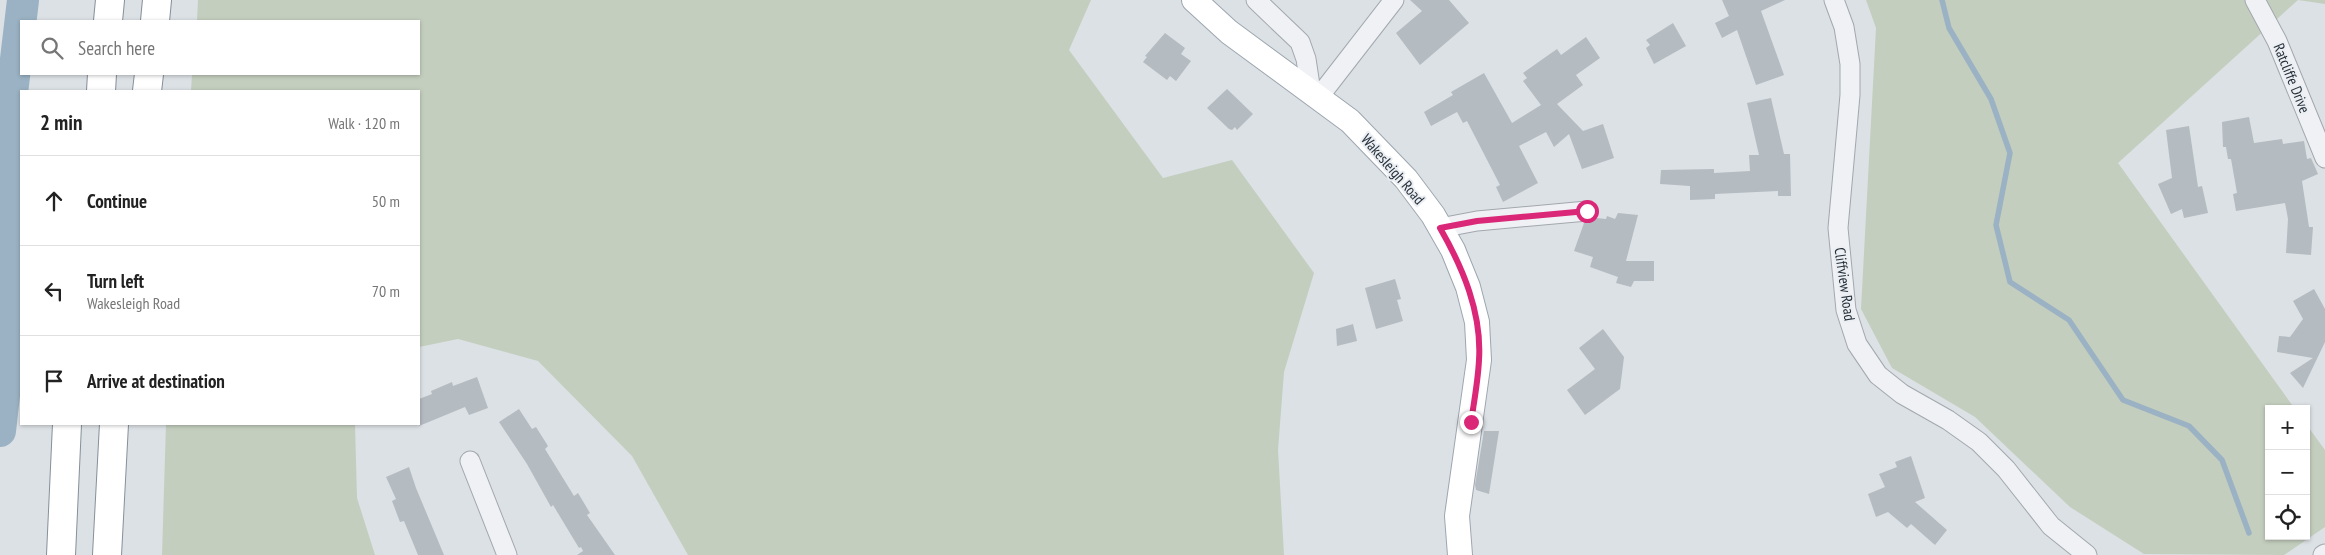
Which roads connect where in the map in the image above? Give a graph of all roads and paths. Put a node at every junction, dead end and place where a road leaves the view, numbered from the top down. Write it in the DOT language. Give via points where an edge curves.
graph roads {
  1 [pos="110,0"];
  2 [pos="157,0"];
  3 [pos="1194,0"];
  4 [pos="1256,0"];
  5 [pos="1394,0"];
  6 [pos="1834,0"];
  7 [pos="2255,0"];
  8 [pos="108,20"];
  9 [pos="155,20"];
  10 [pos="102,75"];
  11 [pos="149,75"];
  12 [pos="101,90"];
  13 [pos="147,90"];
  14 [pos="1314,95"];
  15 [pos="2325,158"];
  16 [pos="1587,211"];
  17 [pos="1440,228"];
  18 [pos="68,425"];
  19 [pos="114,425"];
  20 [pos="470,461"];
  21 [pos="60,555"];
  22 [pos="107,555"];
  23 [pos="506,555"];
  24 [pos="1460,555"];
  25 [pos="2087,555"];
  1 -- 8 [label="highway"];
  2 -- 9 [label="highway"];
  3 -- 14 [label="main road, Wakesleigh Road" via="1229,32"];
  4 -- 14 [label="street" via="1300,42"];
  5 -- 14 [label="street"];
  6 -- 25 [label="street, Cliffview Road" via="1844,27 1850,71 1838,228 1846,310 1857,344 1878,375 1902,394 1979,442 2006,469 2051,526"];
  7 -- 15 [label="street, Ratcliffe Drive" via="2277,41"];
  10 -- 12 [label="highway"];
  11 -- 13 [label="highway"];
  14 -- 17 [label="main road, Wakesleigh Road" via="1350,121 1406,179"];
  16 -- 17 [label="street" via="1477,221"];
  17 -- 24 [label="main road, Wakesleigh Road" via="1468,287 1477,322 1479,360 1457,516"];
  18 -- 21 [label="highway"];
  19 -- 22 [label="highway"];
  20 -- 23 [label="street"];
}
